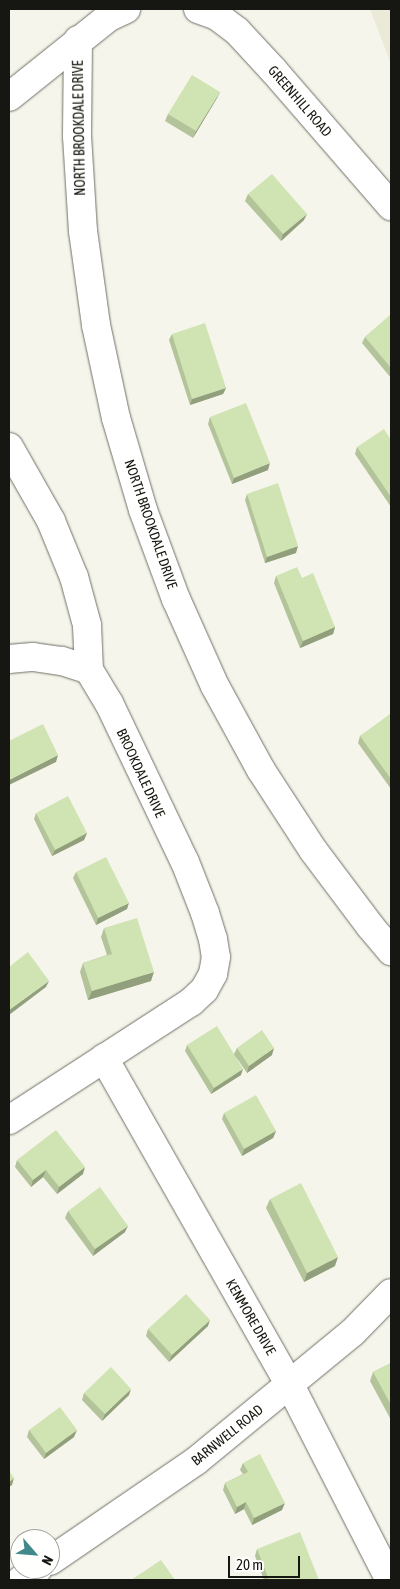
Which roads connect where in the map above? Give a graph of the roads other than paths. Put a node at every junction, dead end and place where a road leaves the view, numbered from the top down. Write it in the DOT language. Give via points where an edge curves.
graph roads {
  1 [pos="126,9"];
  2 [pos="198,9"];
  3 [pos="78,40"];
  4 [pos="9,97"];
  5 [pos="391,206"];
  6 [pos="9,447"];
  7 [pos="9,659"];
  8 [pos="89,670"];
  9 [pos="391,950"];
  10 [pos="104,1058"];
  11 [pos="9,1120"];
  12 [pos="391,1293"];
  13 [pos="290,1385"];
  14 [pos="60,1554"];
  15 [pos="390,1580"];
  1 -- 3 [label="street" via="109,17"];
  2 -- 5 [label="street, GREENHILL ROAD" via="216,16 237,31"];
  3 -- 4 [label="street"];
  3 -- 9 [label="street, NORTH BROOKDALE DRIVE" via="77,136 83,231 96,325 112,400 143,510 176,599 261,770 313,850"];
  6 -- 8 [label="street, BROOKDALE DRIVE" via="51,521 74,577 87,625"];
  7 -- 8 [label="street" via="62,660"];
  8 -- 10 [label="street, BROOKDALE DRIVE" via="109,703 185,862 205,913 216,957 213,974 204,990 191,1002"];
  10 -- 11 [label="street, BROOKDALE DRIVE"];
  10 -- 13 [label="street, KENMORE DRIVE"];
  12 -- 13 [label="street, BARNWELL ROAD" via="353,1332"];
  13 -- 14 [label="street, BARNWELL ROAD" via="196,1461"];
  13 -- 15 [label="street, KENMORE DRIVE"];
}
